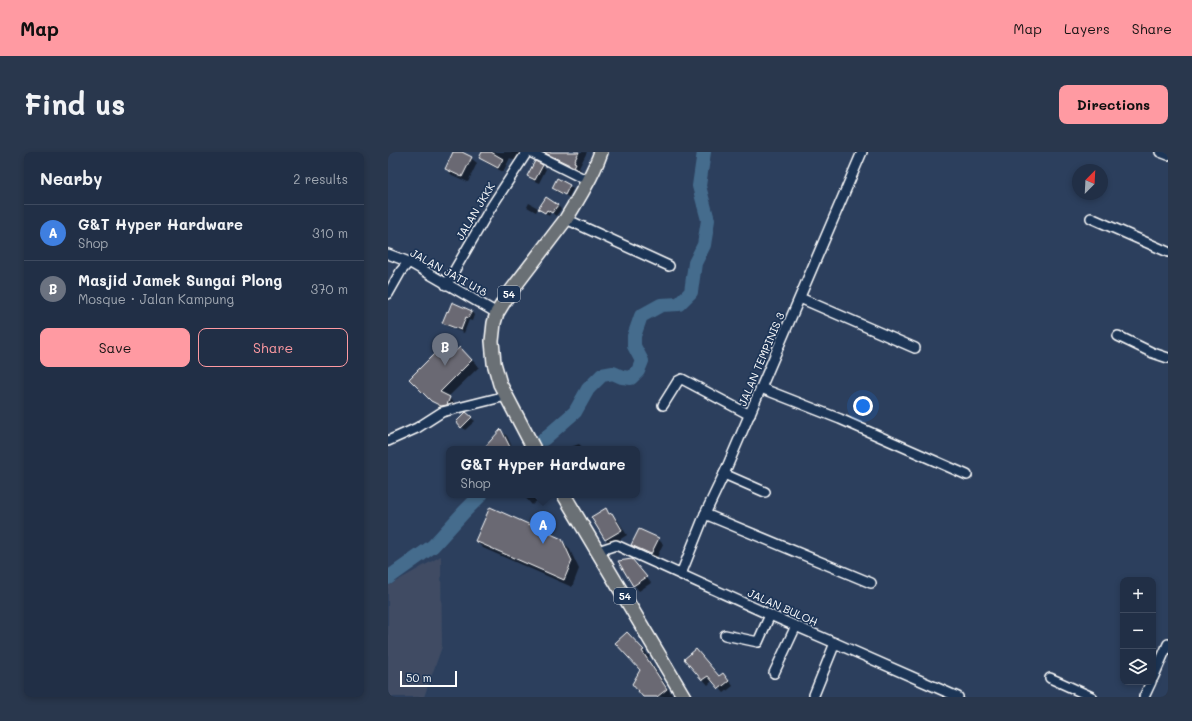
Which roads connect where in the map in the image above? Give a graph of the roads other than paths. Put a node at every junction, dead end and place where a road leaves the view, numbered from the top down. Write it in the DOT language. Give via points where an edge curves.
graph roads {
  1 [pos="527,152"];
  2 [pos="530,152"];
  3 [pos="601,152"];
  4 [pos="862,152"];
  5 [pos="1160,152"];
  6 [pos="1168,156"];
  7 [pos="588,181"];
  8 [pos="1091,218"];
  9 [pos="566,219"];
  10 [pos="1168,252"];
  11 [pos="388,254"];
  12 [pos="409,262"];
  13 [pos="669,266"];
  14 [pos="446,285"];
  15 [pos="388,294"];
  16 [pos="800,298"];
  17 [pos="497,313"];
  18 [pos="1118,336"];
  19 [pos="915,348"];
  20 [pos="1168,358"];
  21 [pos="761,388"];
  22 [pos="506,396"];
  23 [pos="663,405"];
  24 [pos="750,415"];
  25 [pos="388,441"];
  26 [pos="532,446"];
  27 [pos="724,474"];
  28 [pos="967,475"];
  29 [pos="765,492"];
  30 [pos="566,498"];
  31 [pos="706,514"];
  32 [pos="598,551"];
  33 [pos="681,574"];
  34 [pos="871,583"];
  35 [pos="770,615"];
  36 [pos="796,626"];
  37 [pos="726,635"];
  38 [pos="835,643"];
  39 [pos="1168,644"];
  40 [pos="1156,671"];
  41 [pos="774,673"];
  42 [pos="1050,678"];
  43 [pos="1150,685"];
  44 [pos="814,694"];
  45 [pos="684,697"];
  46 [pos="958,697"];
  47 [pos="1092,697"];
  48 [pos="1144,697"];
  1 -- 14 [label="street, JALAN JKKK"];
  2 -- 7 [label="street"];
  3 -- 7 [label="highway, 54"];
  4 -- 16 [label="street, JALAN TEMPINIS 3"];
  5 -- 6 [label="street"];
  7 -- 9 [label="highway, 54"];
  8 -- 10 [label="street"];
  9 -- 13 [label="street"];
  9 -- 17 [label="highway, 54"];
  11 -- 12 [label="street, JALAN JATI U18"];
  12 -- 14 [label="street, JALAN JATI U18"];
  12 -- 15 [label="street"];
  14 -- 17 [label="street, JALAN JATI U18"];
  16 -- 19 [label="street"];
  16 -- 21 [label="street, JALAN TEMPINIS 3"];
  17 -- 22 [label="highway, 54" via="492,341 494,363"];
  18 -- 20 [label="street"];
  21 -- 24 [label="street, JALAN TEMPINIS 3"];
  21 -- 28 [label="street"];
  22 -- 25 [label="street" via="442,412 417,428"];
  22 -- 26 [label="highway, 54"];
  23 -- 24 [label="street" via="678,381 682,379"];
  24 -- 27 [label="street, JALAN TEMPINIS 3"];
  27 -- 29 [label="street"];
  27 -- 31 [label="street, JALAN TEMPINIS 3"];
  30 -- 32 [label="highway, 54"];
  31 -- 33 [label="street, JALAN TEMPINIS 3"];
  31 -- 34 [label="street"];
  32 -- 33 [label="street, JALAN BULOH" via="616,545"];
  32 -- 45 [label="highway, 54"];
  33 -- 35 [label="street, JALAN BULOH"];
  35 -- 36 [label="street, JALAN BULOH"];
  35 -- 37 [label="street" via="758,642"];
  36 -- 38 [label="street, JALAN BULOH"];
  36 -- 41 [label="street"];
  38 -- 44 [label="street"];
  38 -- 46 [label="street, JALAN BULOH"];
  39 -- 40 [label="street"];
  42 -- 47 [label="street"];
  43 -- 48 [label="street"];
}
